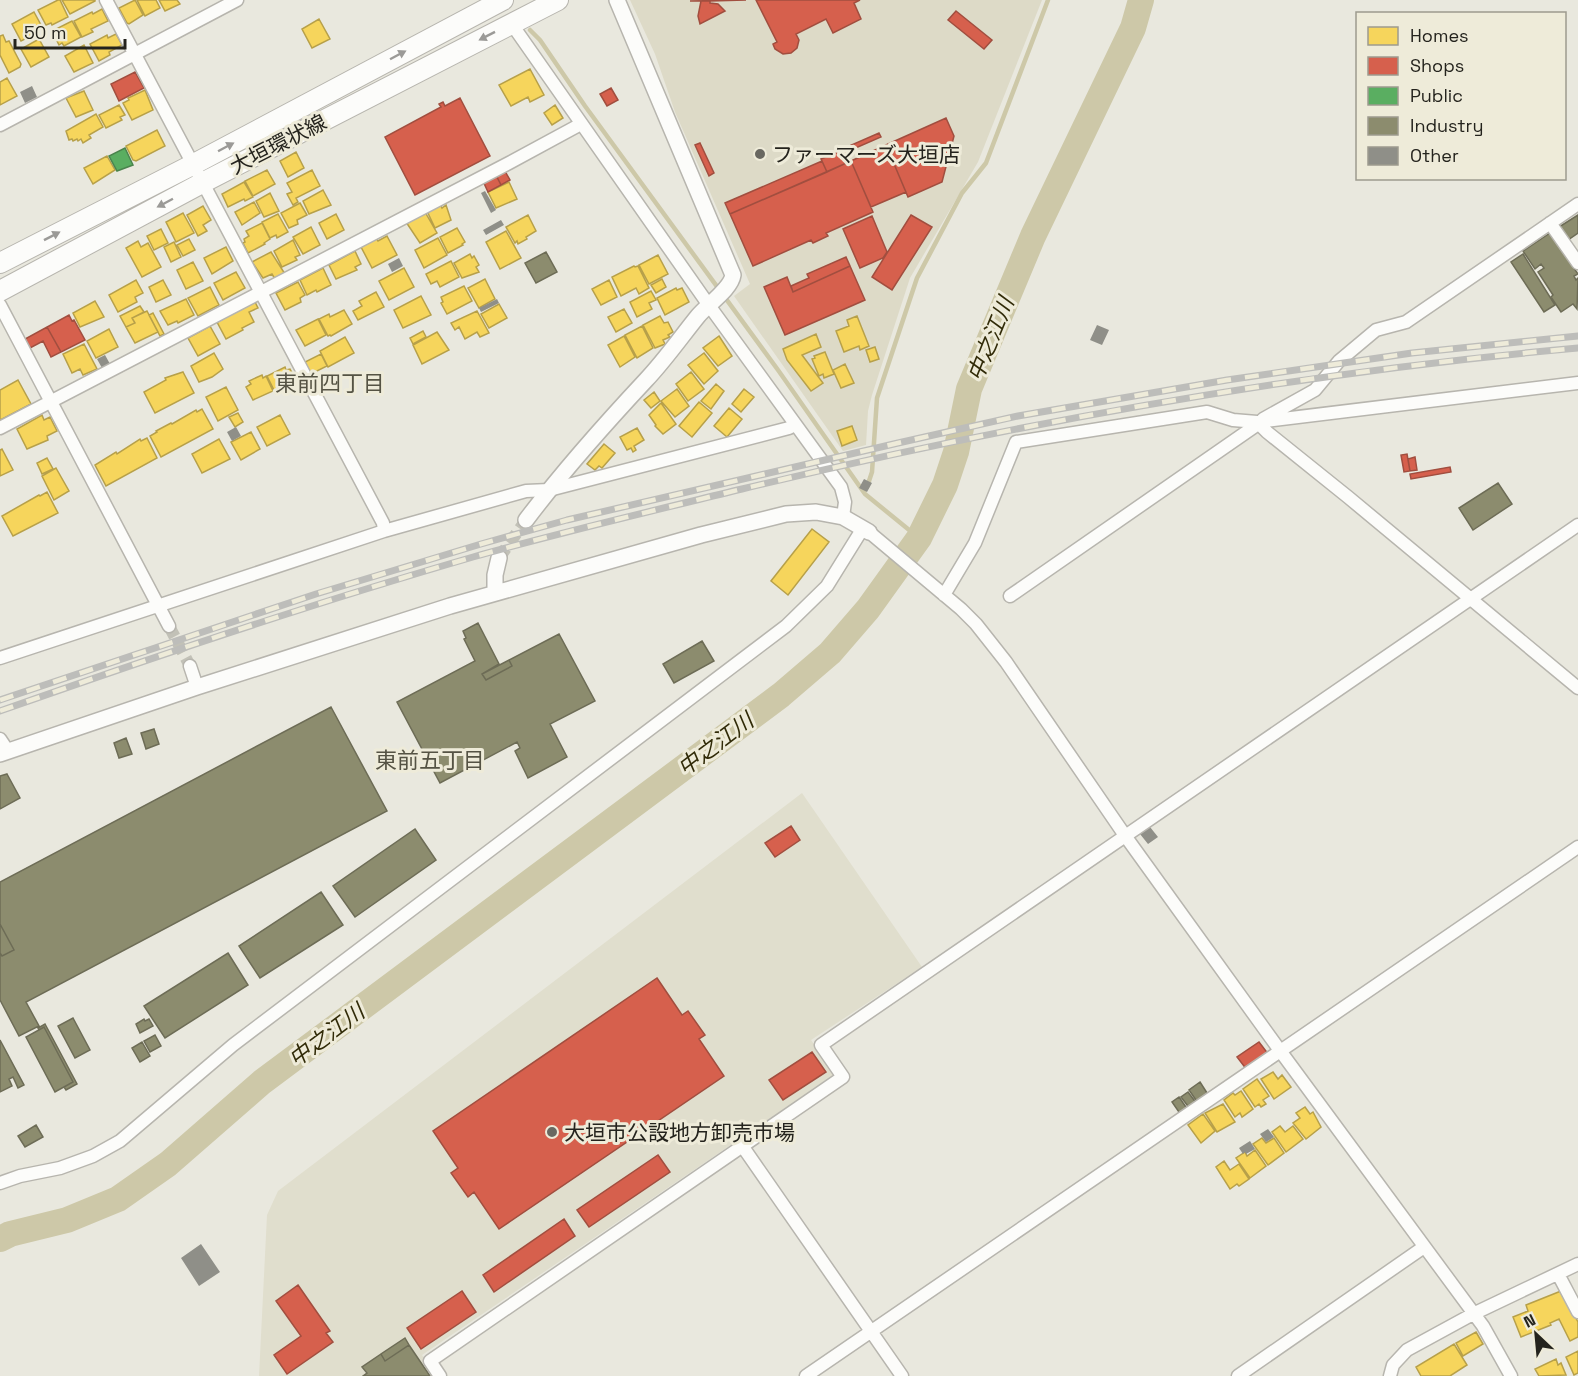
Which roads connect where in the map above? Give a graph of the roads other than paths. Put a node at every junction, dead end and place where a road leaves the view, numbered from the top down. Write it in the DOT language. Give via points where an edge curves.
graph roads {
  1 [pos="106,0"];
  2 [pos="237,0"];
  3 [pos="503,0"];
  4 [pos="558,0"];
  5 [pos="617,0"];
  6 [pos="479,5"];
  7 [pos="511,23"];
  8 [pos="135,55"];
  9 [pos="581,124"];
  10 [pos="0,125"];
  11 [pos="194,164"];
  12 [pos="202,183"];
  13 [pos="1578,204"];
  14 [pos="1550,224"];
  15 [pos="0,262"];
  16 [pos="1578,263"];
  17 [pos="0,291"];
  18 [pos="260,292"];
  19 [pos="711,301"];
  20 [pos="0,305"];
  21 [pos="1578,383"];
  22 [pos="51,401"];
  23 [pos="1257,423"];
  24 [pos="795,425"];
  25 [pos="0,428"];
  26 [pos="549,490"];
  27 [pos="843,517"];
  28 [pos="526,520"];
  29 [pos="1578,525"];
  30 [pos="866,530"];
  31 [pos="384,531"];
  32 [pos="499,558"];
  33 [pos="495,592"];
  34 [pos="944,595"];
  35 [pos="1010,596"];
  36 [pos="1470,598"];
  37 [pos="160,606"];
  38 [pos="169,626"];
  39 [pos="0,658"];
  40 [pos="190,666"];
  41 [pos="197,687"];
  42 [pos="1578,688"];
  43 [pos="3,748"];
  44 [pos="1126,837"];
  45 [pos="1578,847"];
  46 [pos="1281,1052"];
  47 [pos="743,1147"];
  48 [pos="0,1183"];
  49 [pos="1424,1247"];
  50 [pos="1578,1264"];
  51 [pos="1558,1274"];
  52 [pos="1578,1312"];
  53 [pos="1473,1314"];
  54 [pos="871,1331"];
  55 [pos="441,1376"];
  56 [pos="806,1376"];
  57 [pos="902,1376"];
  58 [pos="1238,1376"];
  59 [pos="1390,1376"];
  60 [pos="1511,1376"];
  1 -- 8 [label="street"];
  2 -- 8 [label="street"];
  3 -- 6 [label="main road, 大垣環状線"];
  4 -- 7 [label="main road, 大垣環状線"];
  5 -- 19 [label="street" via="733,275 729,286"];
  11 -- 6 [label="main road, 大垣環状線, one-way"];
  7 -- 9 [label="street"];
  7 -- 12 [label="main road, 大垣環状線, one-way"];
  8 -- 10 [label="street"];
  8 -- 11 [label="street"];
  9 -- 18 [label="street"];
  9 -- 19 [label="street"];
  11 -- 12 [label="street"];
  15 -- 11 [label="main road, 大垣環状線, one-way"];
  12 -- 17 [label="main road, 大垣環状線, one-way"];
  12 -- 18 [label="street"];
  13 -- 14 [label="street"];
  14 -- 16 [label="street"];
  14 -- 23 [label="street" via="1406,322 1376,330 1339,361 1316,390"];
  18 -- 22 [label="street"];
  18 -- 31 [label="street"];
  19 -- 24 [label="street"];
  19 -- 26 [label="street"];
  20 -- 22 [label="street"];
  21 -- 23 [label="street"];
  22 -- 25 [label="street"];
  22 -- 37 [label="street"];
  23 -- 34 [label="street" via="1207,412 1016,442 975,543"];
  23 -- 35 [label="street"];
  23 -- 36 [label="street"];
  24 -- 26 [label="street"];
  24 -- 27 [label="street" via="841,487"];
  26 -- 28 [label="street"];
  26 -- 31 [label="street" via="526,491"];
  27 -- 30 [label="street"];
  27 -- 33 [label="street" via="816,512 786,514"];
  29 -- 36 [label="street"];
  30 -- 34 [label="street"];
  30 -- 48 [label="street" via="827,586 786,626 233,1045 120,1142 60,1168"];
  31 -- 37 [label="street"];
  32 -- 33 [label="street"];
  33 -- 41 [label="street"];
  34 -- 44 [label="street" via="976,624 1006,662"];
  36 -- 42 [label="street"];
  36 -- 44 [label="street"];
  37 -- 38 [label="street"];
  37 -- 39 [label="street"];
  40 -- 41 [label="street"];
  41 -- 43 [label="street"];
  44 -- 46 [label="street"];
  44 -- 47 [label="street" via="821,1045 843,1077"];
  45 -- 46 [label="street"];
  46 -- 49 [label="street"];
  46 -- 54 [label="street"];
  47 -- 54 [label="street"];
  47 -- 55 [label="street" via="430,1361"];
  49 -- 53 [label="street"];
  49 -- 58 [label="street"];
  50 -- 51 [label="street"];
  51 -- 52 [label="street"];
  51 -- 53 [label="street"];
  53 -- 59 [label="street" via="1407,1350 1393,1365"];
  53 -- 60 [label="street"];
  54 -- 56 [label="street"];
  54 -- 57 [label="street"];
}
